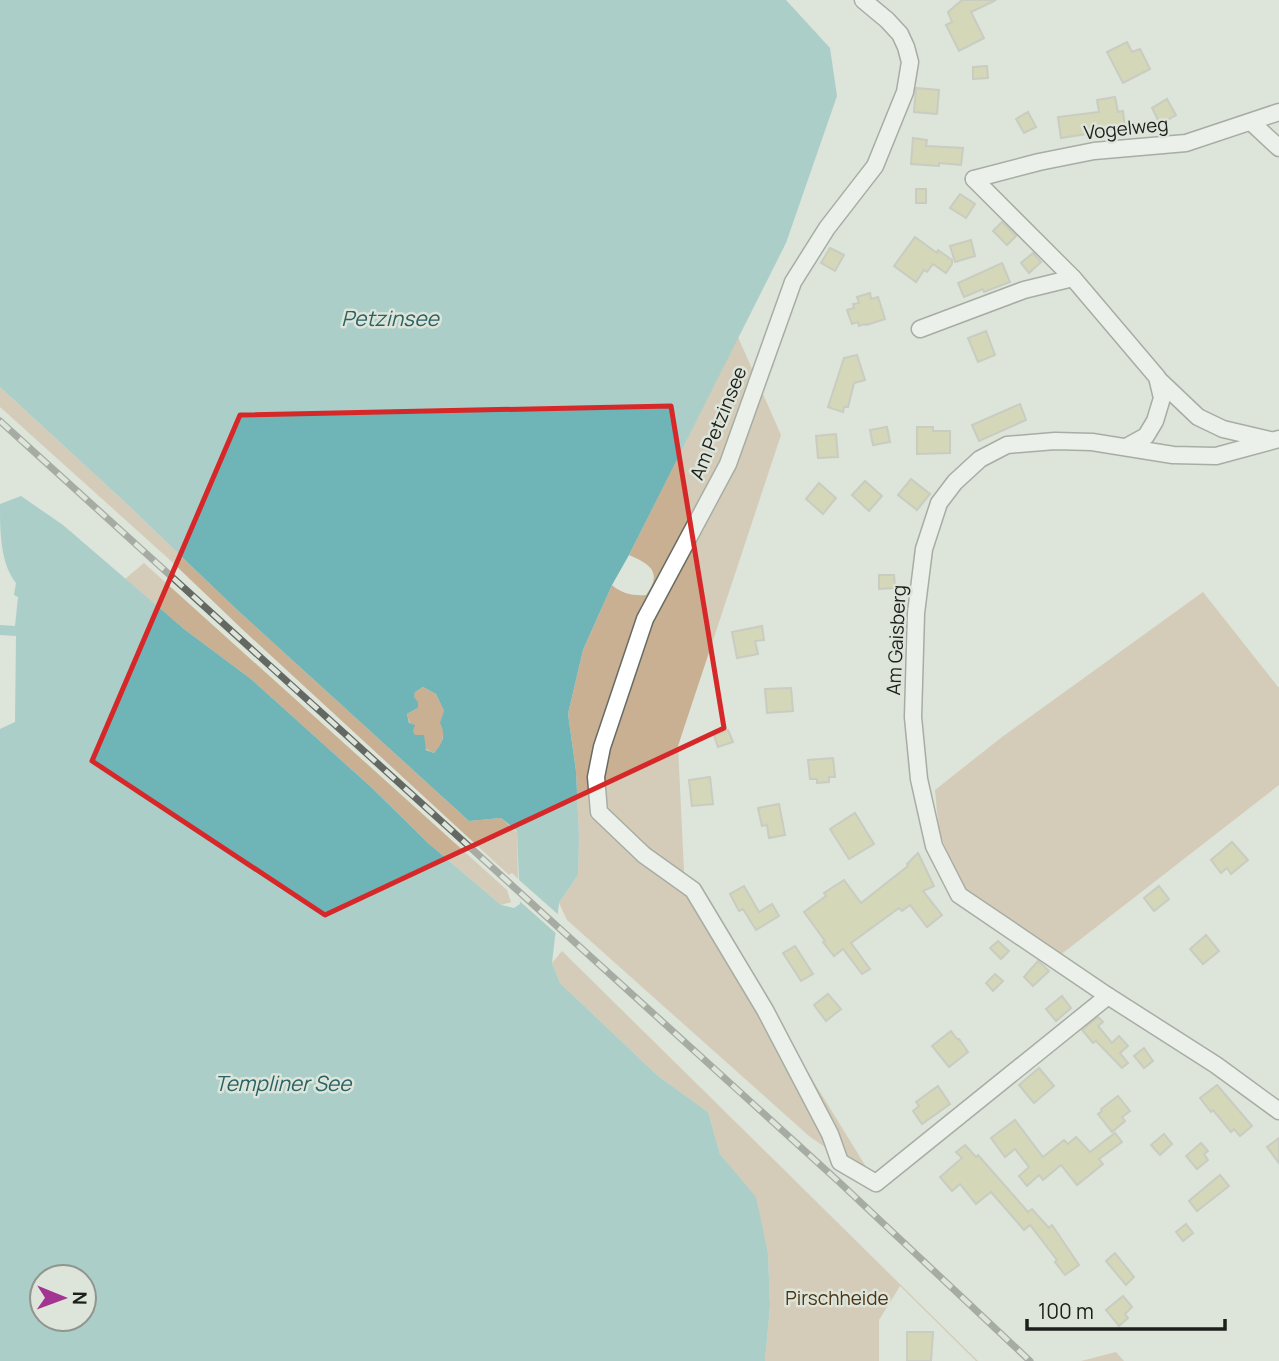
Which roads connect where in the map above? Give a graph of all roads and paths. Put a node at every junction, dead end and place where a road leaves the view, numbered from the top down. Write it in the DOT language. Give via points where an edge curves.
graph roads {
  1 [pos="863,0"];
  2 [pos="1279,112"];
  3 [pos="1251,122"];
  4 [pos="1279,148"];
  5 [pos="1073,278"];
  6 [pos="920,329"];
  7 [pos="1157,377"];
  8 [pos="1276,440"];
  9 [pos="1126,447"];
  10 [pos="1108,996"];
  11 [pos="1279,1111"];
  1 -- 10 [label="street, Am Petzinsee" via="900,34 906,47 910,62 905,92 875,166 793,282 728,464 645,619 602,747 596,778 599,812 644,855 693,890 765,1010 840,1162 876,1182"];
  2 -- 3 [label="street, Vogelweg"];
  3 -- 4 [label="street"];
  3 -- 5 [label="street, Vogelweg" via="1186,143 1094,151 974,179"];
  5 -- 6 [label="street" via="1024,290"];
  5 -- 7 [label="street"];
  7 -- 8 [label="street" via="1198,417 1223,429"];
  7 -- 9 [label="street" via="1162,398 1155,421 1146,436"];
  8 -- 9 [label="street, Am Gaisberg" via="1216,456"];
  9 -- 10 [label="street, Am Gaisberg" via="1055,441 1007,445 981,459 955,482 939,503 923,549 914,670 919,779 934,846 959,895"];
  10 -- 11 [label="street, Am Gaisberg"];
}
